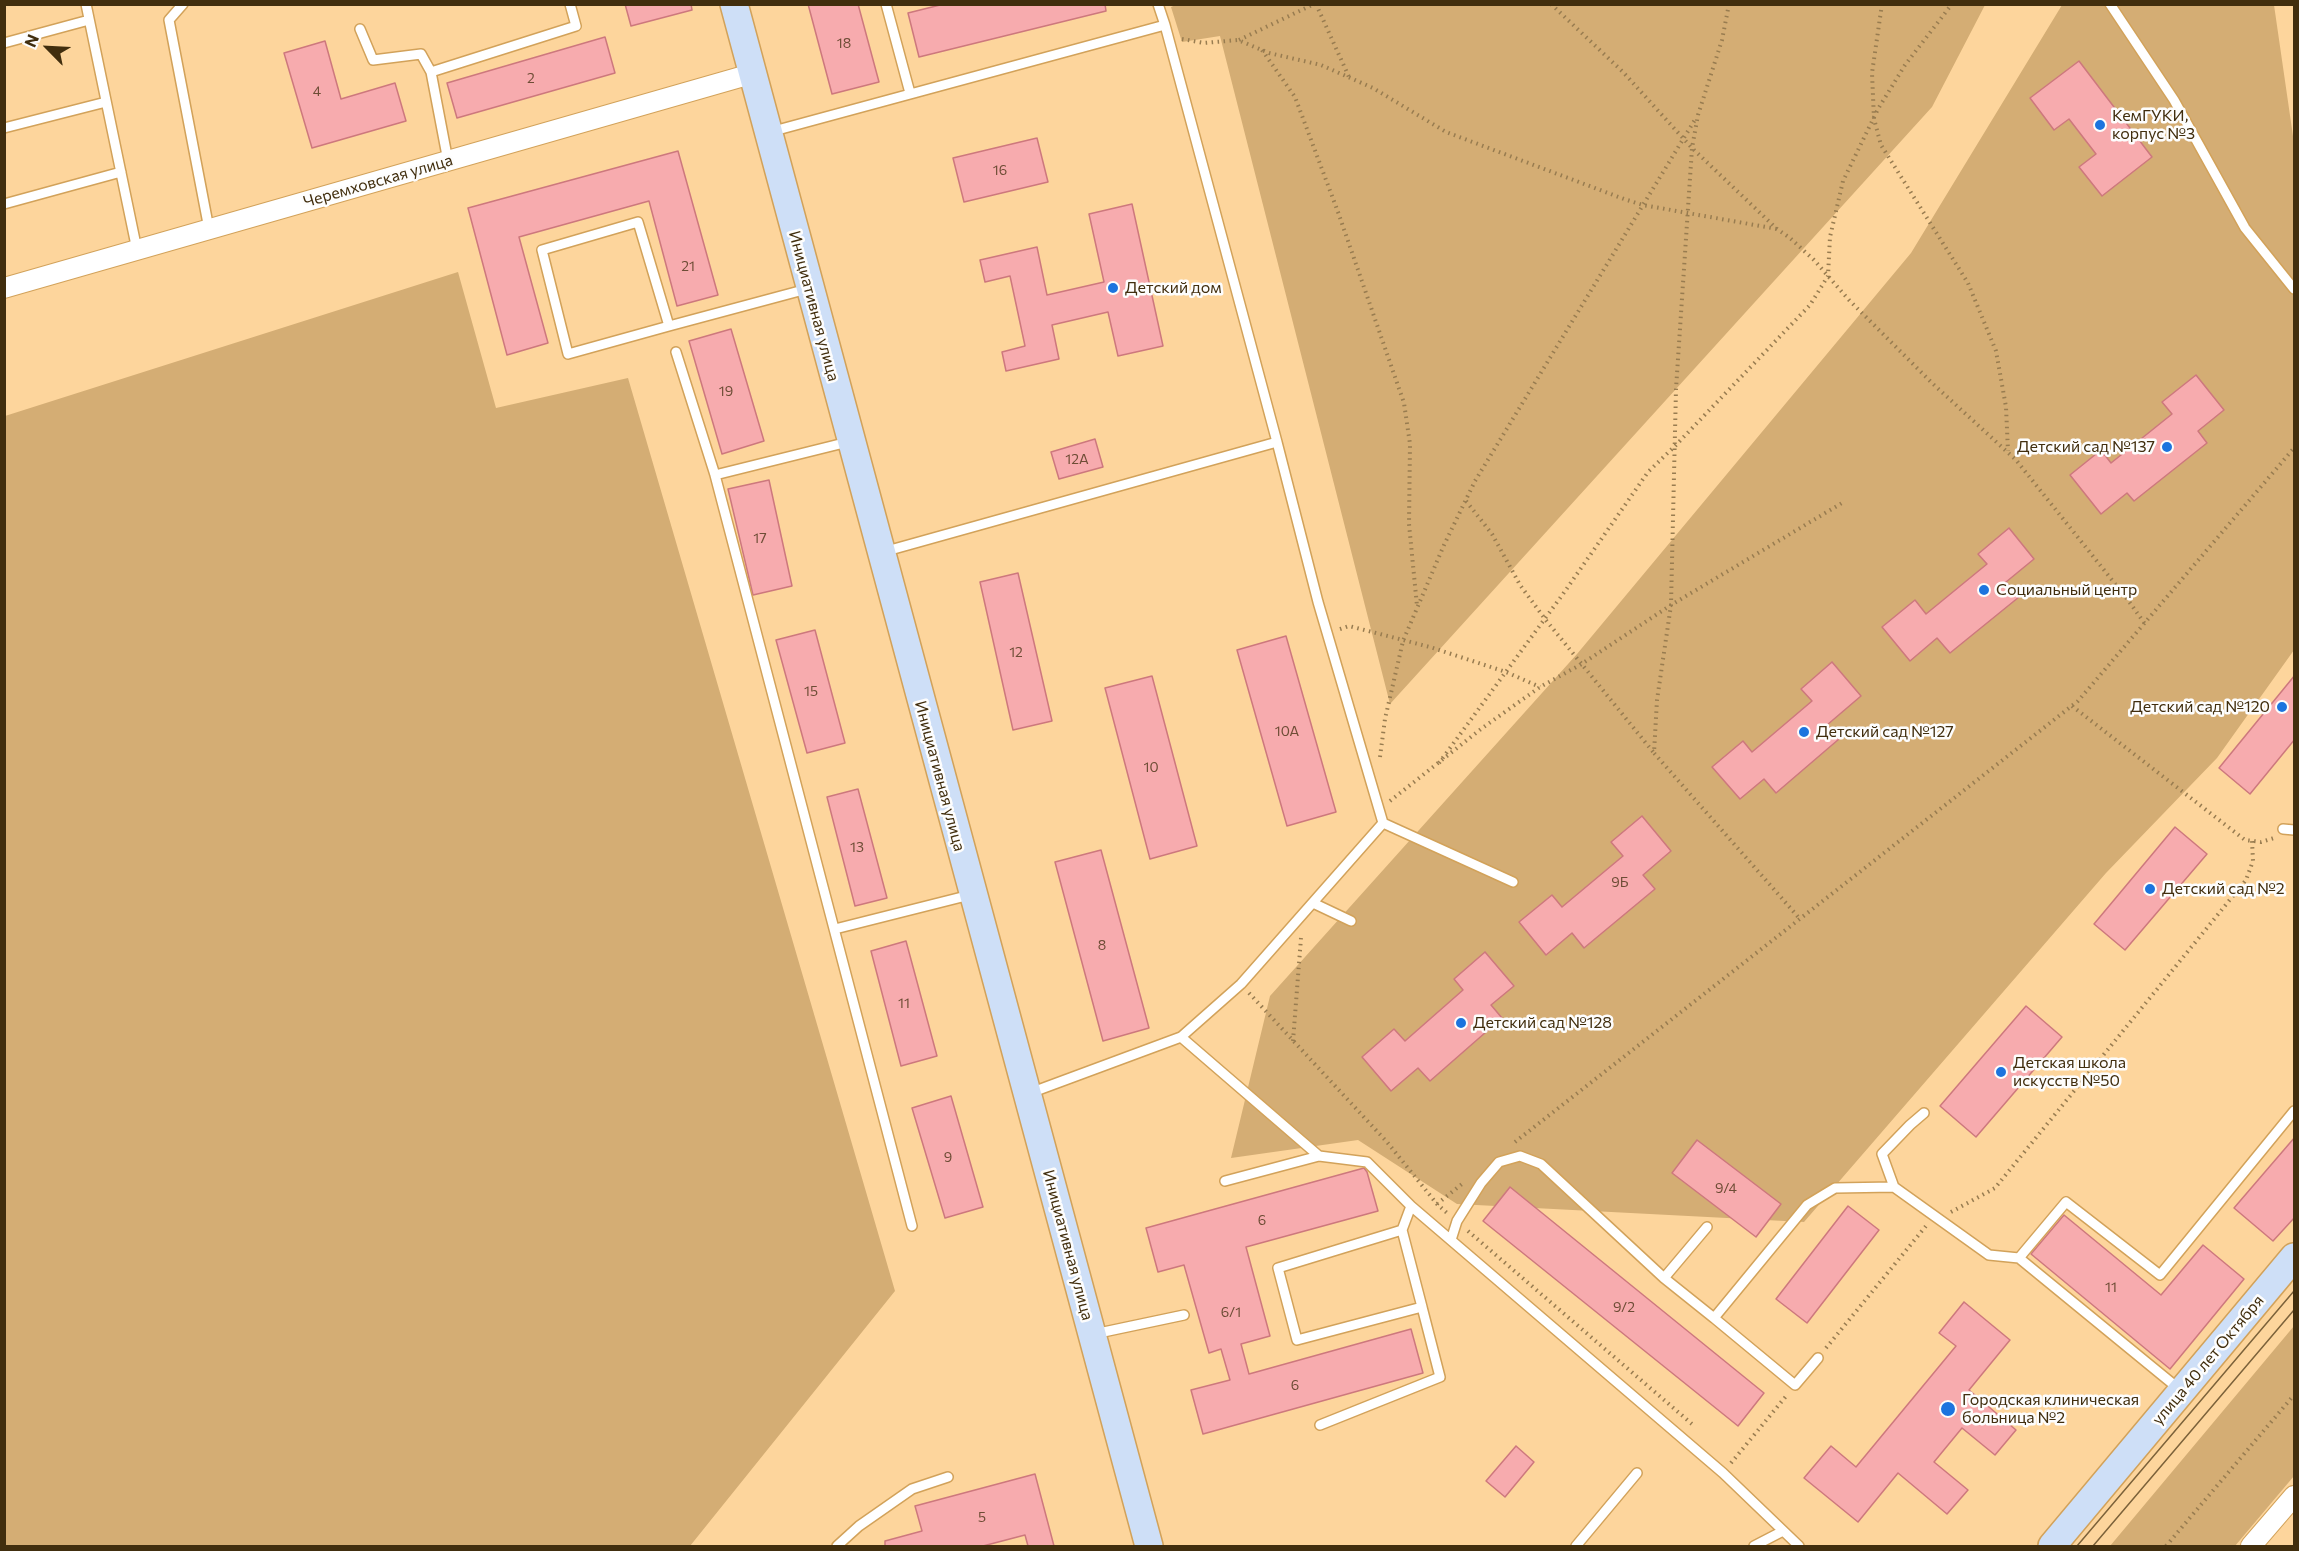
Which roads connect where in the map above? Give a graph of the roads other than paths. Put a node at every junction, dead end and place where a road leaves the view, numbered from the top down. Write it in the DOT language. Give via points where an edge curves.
graph roads {
  1 [pos="86,4"];
  2 [pos="183,4"];
  3 [pos="570,4"];
  4 [pos="734,4"];
  5 [pos="1158,4"];
  6 [pos="2110,4"];
  7 [pos="888,5"];
  8 [pos="89,20"];
  9 [pos="360,29"];
  10 [pos="1166,30"];
  11 [pos="4,43"];
  12 [pos="431,72"];
  13 [pos="751,74"];
  14 [pos="910,93"];
  15 [pos="106,102"];
  16 [pos="4,128"];
  17 [pos="767,132"];
  18 [pos="448,161"];
  19 [pos="121,172"];
  20 [pos="4,204"];
  21 [pos="209,229"];
  22 [pos="137,250"];
  23 [pos="4,288"];
  24 [pos="809,288"];
  25 [pos="2295,289"];
  26 [pos="669,326"];
  27 [pos="676,352"];
  28 [pos="850,441"];
  29 [pos="1277,442"];
  30 [pos="715,475"];
  31 [pos="880,552"];
  32 [pos="1383,823"];
  33 [pos="2283,830"];
  34 [pos="2295,830"];
  35 [pos="1513,882"];
  36 [pos="972,894"];
  37 [pos="1313,903"];
  38 [pos="1351,921"];
  39 [pos="835,929"];
  40 [pos="1181,1037"];
  41 [pos="1028,1094"];
  42 [pos="2295,1112"];
  43 [pos="1924,1113"];
  44 [pos="1319,1156"];
  45 [pos="1225,1181"];
  46 [pos="1894,1187"];
  47 [pos="1411,1206"];
  48 [pos="912,1226"];
  49 [pos="1707,1227"];
  50 [pos="1402,1230"];
  51 [pos="1451,1240"];
  52 [pos="2295,1257"];
  53 [pos="2019,1258"];
  54 [pos="1664,1278"];
  55 [pos="1422,1307"];
  56 [pos="1184,1315"];
  57 [pos="1714,1318"];
  58 [pos="1092,1335"];
  59 [pos="1818,1358"];
  60 [pos="2181,1391"];
  61 [pos="1320,1425"];
  62 [pos="1636,1473"];
  63 [pos="948,1477"];
  64 [pos="2295,1496"];
  65 [pos="1783,1532"];
  66 [pos="837,1546"];
  67 [pos="1149,1546"];
  68 [pos="1576,1546"];
  69 [pos="1754,1546"];
  70 [pos="1799,1546"];
  71 [pos="2052,1546"];
  72 [pos="2251,1546"];
  1 -- 8 [label="lane"];
  2 -- 21 [label="lane" via="169,20"];
  3 -- 12 [label="lane" via="576,26"];
  4 -- 13 [label="main road, Инициативная улица"];
  5 -- 10 [label="lane"];
  6 -- 25 [label="lane" via="2174,100 2245,228"];
  7 -- 14 [label="lane"];
  8 -- 11 [label="lane"];
  8 -- 15 [label="lane"];
  9 -- 12 [label="lane" via="373,60 421,54"];
  10 -- 14 [label="lane"];
  10 -- 29 [label="lane"];
  12 -- 18 [label="lane"];
  13 -- 17 [label="main road, Инициативная улица"];
  13 -- 18 [label="street, Черемховская улица"];
  14 -- 17 [label="lane"];
  15 -- 16 [label="lane"];
  15 -- 19 [label="lane"];
  17 -- 24 [label="main road, Инициативная улица"];
  18 -- 21 [label="street, Черемховская улица"];
  19 -- 20 [label="lane"];
  19 -- 22 [label="lane"];
  21 -- 22 [label="street, Черемховская улица"];
  22 -- 23 [label="street, Черемховская улица"];
  24 -- 26 [label="lane"];
  24 -- 28 [label="main road, Инициативная улица"];
  26 -- 26 [label="lane" via="638,222 542,250 568,354"];
  27 -- 30 [label="lane"];
  28 -- 30 [label="lane"];
  28 -- 31 [label="main road, Инициативная улица"];
  29 -- 31 [label="lane"];
  29 -- 32 [label="lane"];
  30 -- 39 [label="lane"];
  31 -- 36 [label="main road, Инициативная улица"];
  32 -- 35 [label="lane"];
  32 -- 37 [label="lane"];
  33 -- 34 [label="lane"];
  36 -- 39 [label="lane"];
  36 -- 41 [label="main road, Инициативная улица"];
  37 -- 38 [label="lane"];
  37 -- 40 [label="lane" via="1241,984"];
  39 -- 48 [label="lane"];
  40 -- 41 [label="lane"];
  40 -- 44 [label="lane"];
  41 -- 58 [label="main road, Инициативная улица"];
  42 -- 53 [label="lane" via="2160,1275 2066,1203"];
  43 -- 46 [label="lane" via="1882,1154"];
  44 -- 45 [label="lane"];
  44 -- 47 [label="lane" via="1367,1162"];
  46 -- 53 [label="lane" via="1989,1256"];
  46 -- 57 [label="lane" via="1835,1188 1807,1205"];
  47 -- 50 [label="lane"];
  47 -- 51 [label="lane"];
  49 -- 54 [label="lane"];
  50 -- 55 [label="lane"];
  50 -- 55 [label="lane" via="1278,1268 1298,1340"];
  51 -- 54 [label="lane" via="1457,1221 1481,1183 1499,1162 1520,1156 1541,1164"];
  51 -- 65 [label="lane" via="1723,1473"];
  52 -- 60 [label="main road, улица 40 лет Октября"];
  53 -- 60 [label="lane"];
  54 -- 57 [label="lane"];
  55 -- 61 [label="lane" via="1440,1377"];
  56 -- 58 [label="lane"];
  57 -- 59 [label="lane" via="1795,1385"];
  58 -- 67 [label="main road, Инициативная улица"];
  60 -- 71 [label="main road, улица 40 лет Октября"];
  62 -- 68 [label="lane"];
  63 -- 66 [label="lane" via="912,1490"];
  64 -- 72 [label="street"];
  65 -- 69 [label="lane"];
  65 -- 70 [label="lane"];
}
